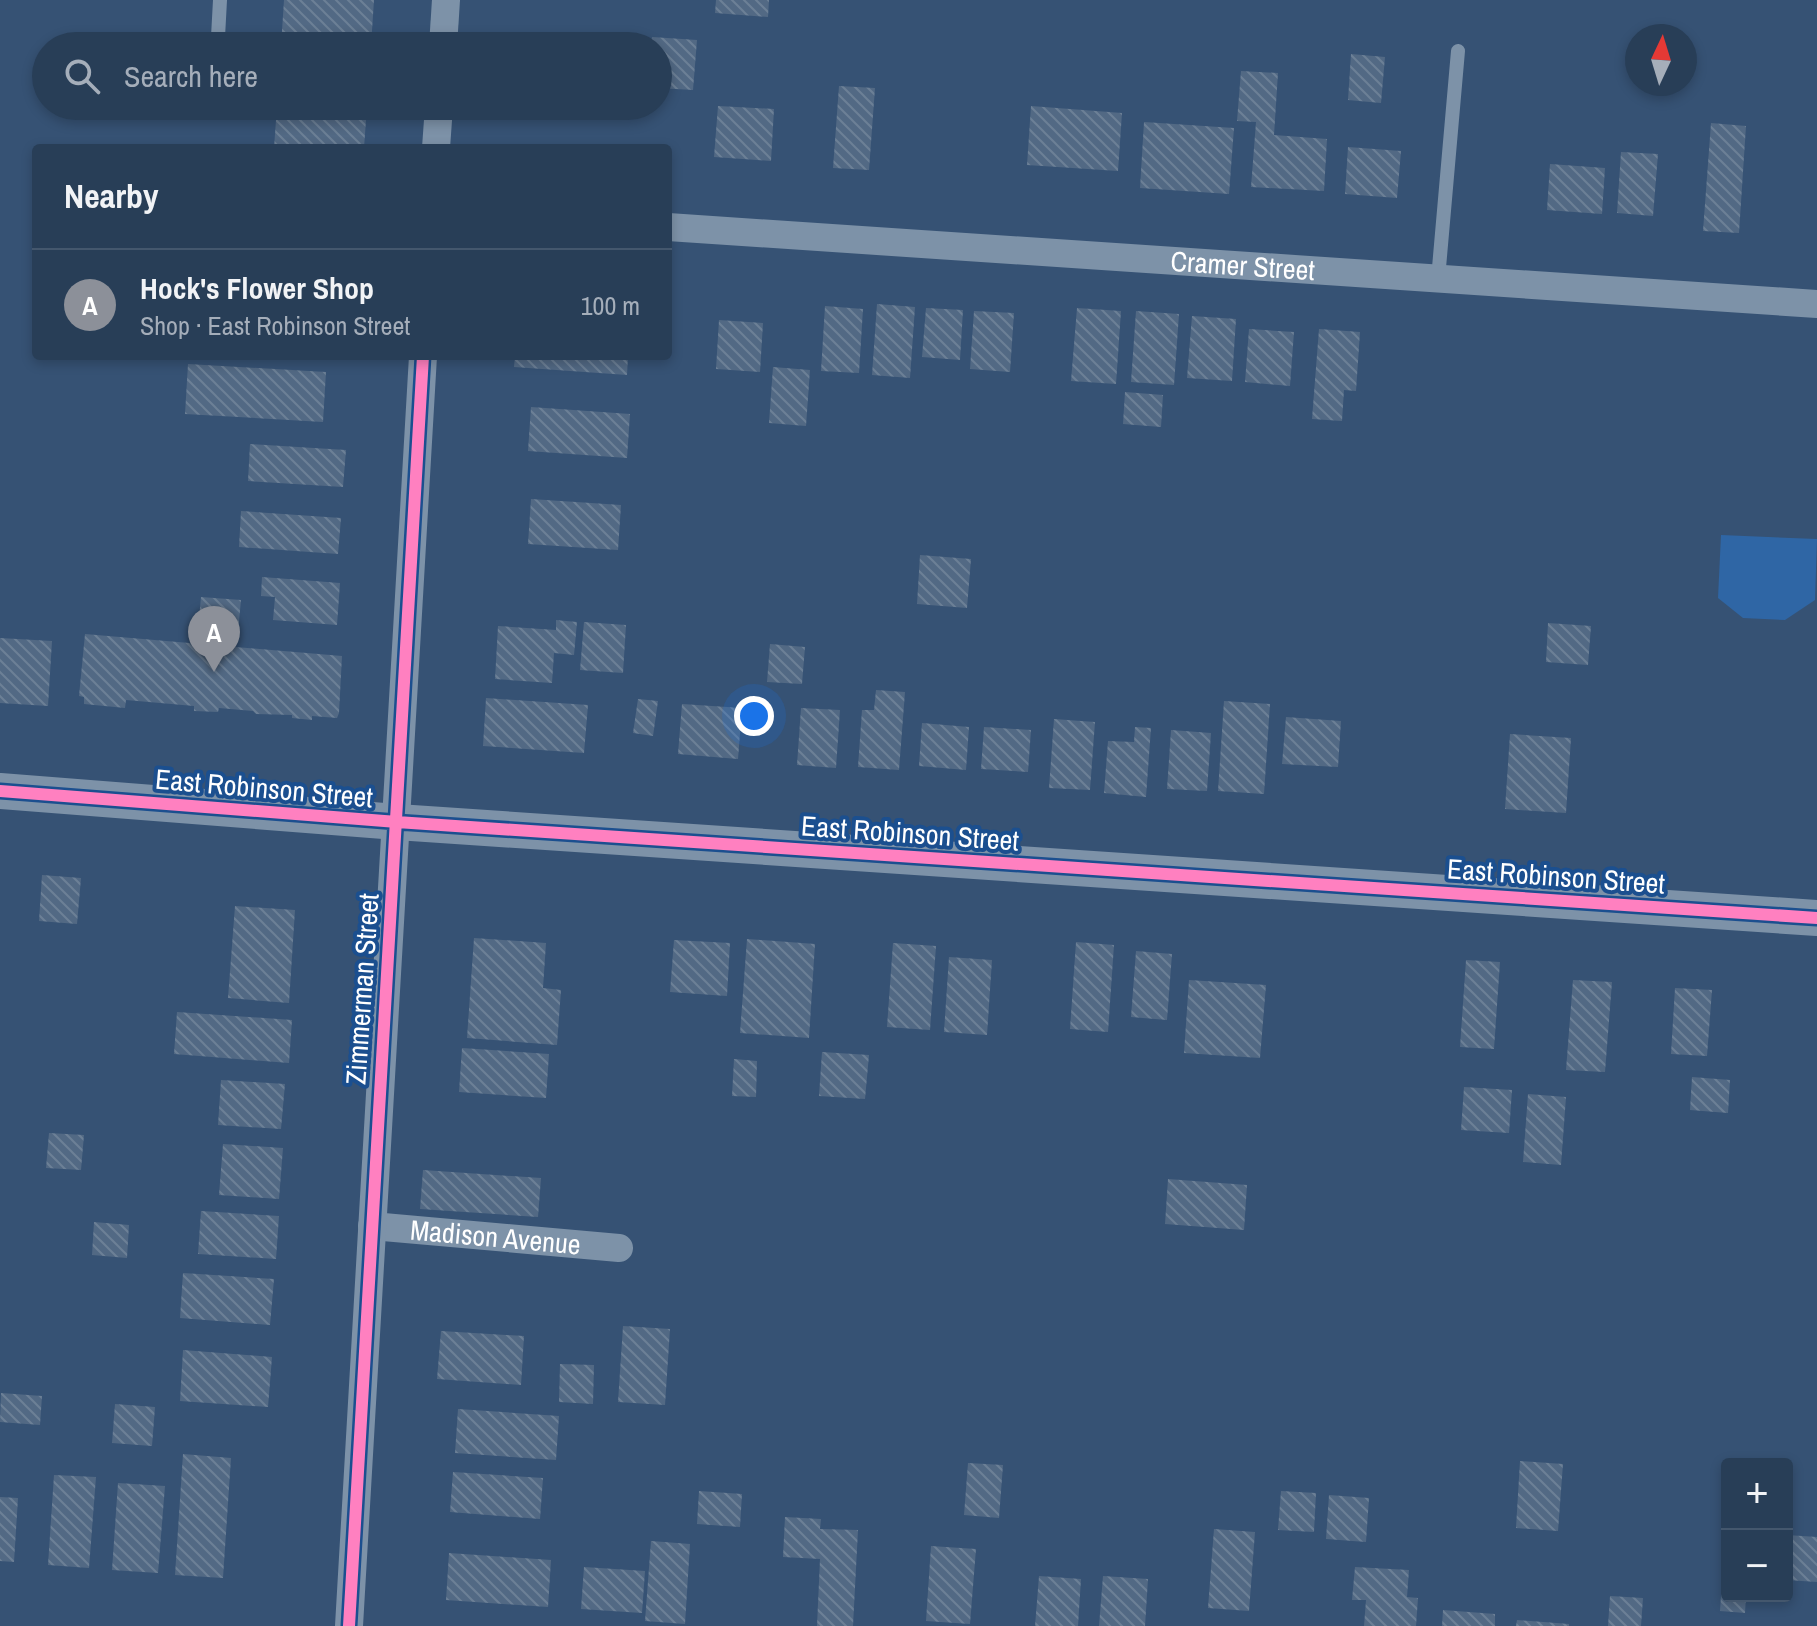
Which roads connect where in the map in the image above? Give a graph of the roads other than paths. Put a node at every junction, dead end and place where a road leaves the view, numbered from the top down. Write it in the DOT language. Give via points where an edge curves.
graph roads {
  1 [pos="220,0"];
  2 [pos="446,0"];
  3 [pos="218,32"];
  4 [pos="444,32"];
  5 [pos="1458,51"];
  6 [pos="438,120"];
  7 [pos="436,144"];
  8 [pos="672,227"];
  9 [pos="1438,279"];
  10 [pos="1817,304"];
  11 [pos="423,360"];
  12 [pos="0,791"];
  13 [pos="397,822"];
  14 [pos="1817,918"];
  15 [pos="372,1226"];
  16 [pos="619,1248"];
  17 [pos="349,1626"];
  1 -- 3 [label="lane"];
  2 -- 4 [label="street"];
  5 -- 9 [label="lane"];
  6 -- 7 [label="street"];
  8 -- 9 [label="street, Cramer Street"];
  9 -- 10 [label="street, Cramer Street"];
  11 -- 13 [label="street, Zimmerman Street"];
  12 -- 13 [label="street, East Robinson Street"];
  13 -- 14 [label="street, East Robinson Street"];
  13 -- 15 [label="street, Zimmerman Street"];
  15 -- 16 [label="street, Madison Avenue"];
  15 -- 17 [label="street, Zimmerman Street"];
}
